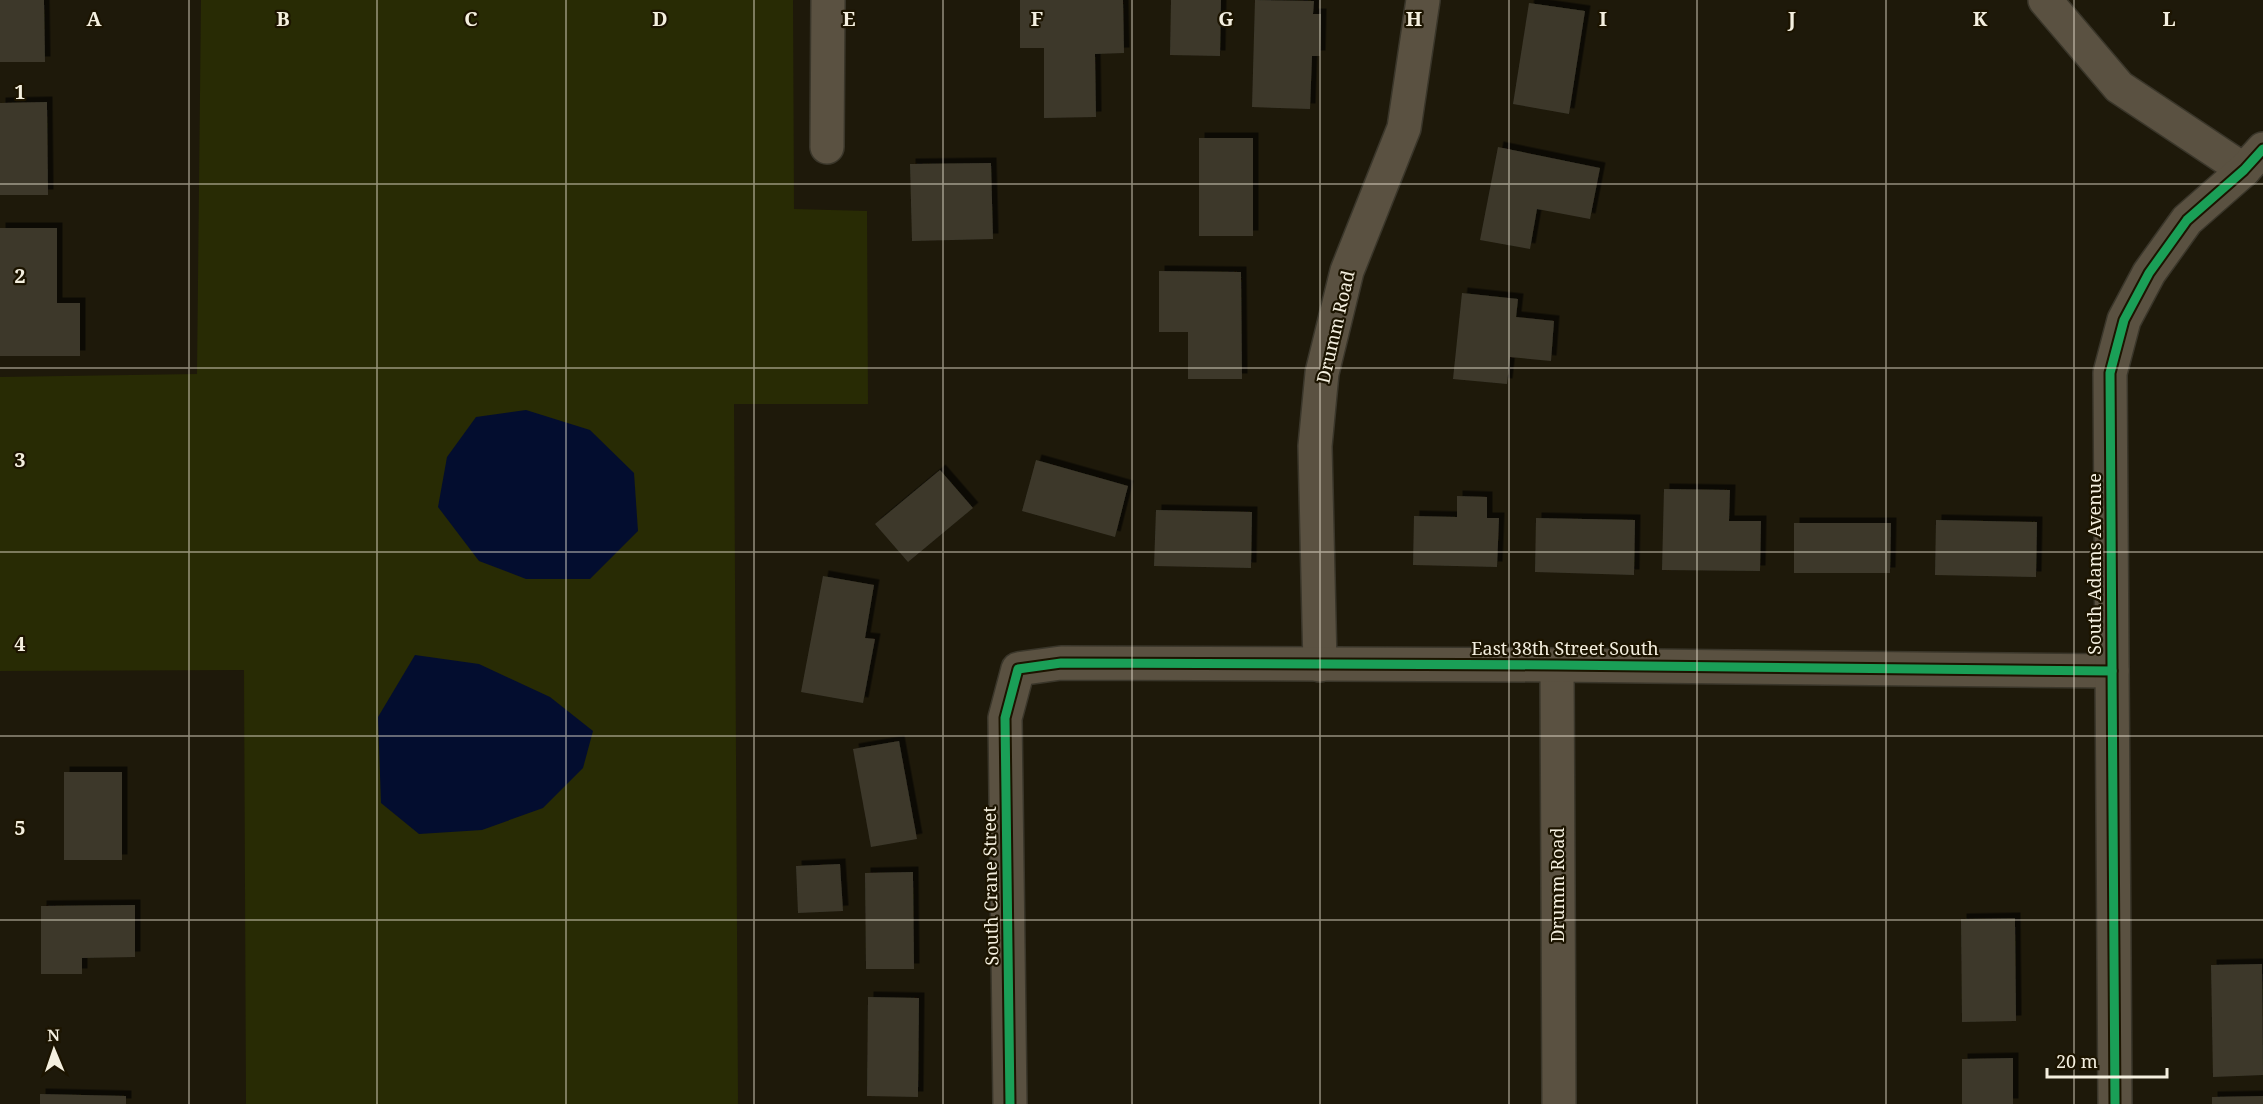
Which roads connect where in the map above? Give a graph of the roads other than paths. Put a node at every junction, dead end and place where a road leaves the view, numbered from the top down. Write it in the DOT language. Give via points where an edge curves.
graph roads {
  1 [pos="828,0"];
  2 [pos="1423,0"];
  3 [pos="2044,0"];
  4 [pos="827,147"];
  5 [pos="2253,159"];
  6 [pos="1320,665"];
  7 [pos="1557,665"];
  8 [pos="1018,669"];
  9 [pos="2112,671"];
  10 [pos="1010,1104"];
  11 [pos="1559,1104"];
  12 [pos="2115,1104"];
  1 -- 4 [label="street"];
  2 -- 6 [label="street, Drumm Road" via="1404,128 1347,272 1322,373 1315,446"];
  3 -- 5 [label="street" via="2119,87"];
  5 -- 9 [label="street, South Adams Avenue" via="2187,219 2149,273 2124,320 2110,373"];
  6 -- 7 [label="street, East 38th Street South"];
  6 -- 8 [label="street, East 38th Street South" via="1061,663"];
  7 -- 9 [label="street, East 38th Street South"];
  7 -- 11 [label="street, Drumm Road"];
  8 -- 10 [label="street, South Crane Street" via="1005,718"];
  9 -- 12 [label="street, South Adams Avenue"];
}
